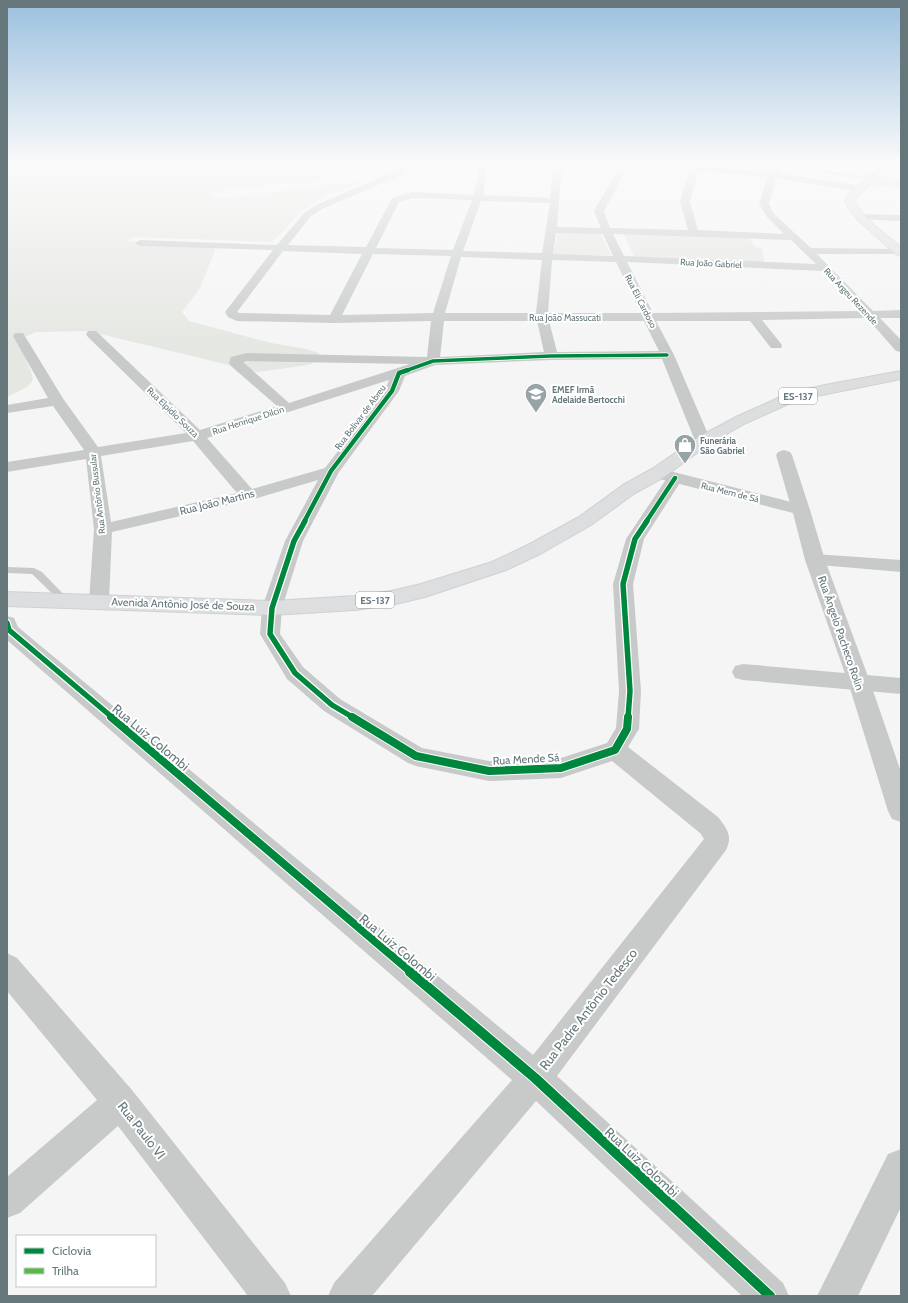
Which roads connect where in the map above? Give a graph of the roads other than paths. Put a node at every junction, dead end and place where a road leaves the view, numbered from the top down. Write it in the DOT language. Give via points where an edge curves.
graph roads {
  1 [pos="299,225"];
  2 [pos="383,225"];
  3 [pos="468,225"];
  4 [pos="553,225"];
  5 [pos="604,225"];
  6 [pos="692,225"];
  7 [pos="779,225"];
  8 [pos="869,225"];
  9 [pos="552,230"];
  10 [pos="607,232"];
  11 [pos="694,233"];
  12 [pos="792,237"];
  13 [pos="140,243"];
  14 [pos="280,248"];
  15 [pos="370,251"];
  16 [pos="808,251"];
  17 [pos="900,252"];
  18 [pos="457,254"];
  19 [pos="547,256"];
  20 [pos="620,259"];
  21 [pos="826,268"];
  22 [pos="901,314"];
  23 [pos="869,315"];
  24 [pos="650,316"];
  25 [pos="438,317"];
  26 [pos="753,317"];
  27 [pos="542,318"];
  28 [pos="334,319"];
  29 [pos="92,334"];
  30 [pos="20,336"];
  31 [pos="776,345"];
  32 [pos="901,348"];
  33 [pos="668,355"];
  34 [pos="551,356"];
  35 [pos="433,362"];
  36 [pos="399,373"];
  37 [pos="901,375"];
  38 [pos="57,401"];
  39 [pos="288,408"];
  40 [pos="7,409"];
  41 [pos="197,436"];
  42 [pos="703,441"];
  43 [pos="93,452"];
  44 [pos="784,455"];
  45 [pos="7,467"];
  46 [pos="331,471"];
  47 [pos="666,476"];
  48 [pos="248,494"];
  49 [pos="801,510"];
  50 [pos="103,529"];
  51 [pos="815,560"];
  52 [pos="901,566"];
  53 [pos="7,570"];
  54 [pos="7,599"];
  55 [pos="64,600"];
  56 [pos="99,601"];
  57 [pos="272,608"];
  58 [pos="8,630"];
  59 [pos="743,672"];
  60 [pos="859,682"];
  61 [pos="901,686"];
  62 [pos="615,750"];
  63 [pos="901,811"];
  64 [pos="7,968"];
  65 [pos="535,1078"];
  66 [pos="120,1102"];
  67 [pos="901,1168"];
  68 [pos="7,1200"];
  69 [pos="272,1296"];
  70 [pos="347,1296"];
  71 [pos="770,1296"];
  72 [pos="837,1296"];
  1 -- 14 [label="street"];
  2 -- 15 [label="street"];
  3 -- 18 [label="street"];
  4 -- 9 [label="street"];
  5 -- 10 [label="street, Rua Eli Cardoso"];
  6 -- 11 [label="street"];
  7 -- 12 [label="street, Rua Argeu Rezende"];
  8 -- 17 [label="main road"];
  9 -- 10 [label="street"];
  9 -- 19 [label="street"];
  10 -- 11 [label="street"];
  10 -- 20 [label="street, Rua Eli Cardoso"];
  11 -- 12 [label="street"];
  12 -- 16 [label="street, Rua Argeu Rezende"];
  13 -- 14 [label="street, Rua João Gabriel"];
  14 -- 15 [label="street, Rua João Gabriel"];
  14 -- 28 [label="street, Rua João Massucati" via="231,312 237,317"];
  15 -- 18 [label="street, Rua João Gabriel"];
  15 -- 28 [label="street"];
  16 -- 17 [label="street"];
  16 -- 21 [label="street, Rua Argeu Rezende"];
  18 -- 19 [label="street, Rua João Gabriel"];
  18 -- 25 [label="street"];
  19 -- 20 [label="street, Rua João Gabriel"];
  19 -- 27 [label="street"];
  20 -- 21 [label="street, Rua João Gabriel"];
  20 -- 24 [label="street, Rua Eli Cardoso"];
  21 -- 23 [label="street, Rua Argeu Rezende"];
  22 -- 23 [label="street, Rua João Massucati"];
  23 -- 26 [label="street, Rua João Massucati"];
  23 -- 32 [label="street, Rua Argeu Rezende"];
  24 -- 26 [label="street, Rua João Massucati"];
  24 -- 27 [label="street, Rua João Massucati"];
  24 -- 33 [label="street, Rua Eli Cardoso"];
  25 -- 27 [label="street, Rua João Massucati"];
  25 -- 28 [label="street, Rua João Massucati"];
  25 -- 35 [label="street"];
  26 -- 31 [label="street"];
  27 -- 34 [label="street"];
  29 -- 41 [label="street, Rua Elpídio Souza"];
  30 -- 38 [label="street, Rua Antônio Bussular"];
  33 -- 34 [label="street"];
  33 -- 42 [label="street, Rua Eli Cardoso"];
  34 -- 35 [label="street"];
  35 -- 36 [label="street"];
  35 -- 39 [label="street" via="247,357 236,360 236,363"];
  36 -- 39 [label="street, Rua Henrique Dilcin"];
  36 -- 46 [label="street, Rua Bolivar de Abreu" via="392,391"];
  37 -- 42 [label="main road, ES-137" via="825,388 792,397 740,420"];
  38 -- 40 [label="street"];
  38 -- 43 [label="street, Rua Antônio Bussular"];
  39 -- 41 [label="street, Rua Henrique Dilcin"];
  41 -- 43 [label="street, Rua Henrique Dilcin"];
  41 -- 48 [label="street, Rua Elpídio Souza"];
  42 -- 47 [label="main road, Avenida Antônio José de Souza / ES-137"];
  43 -- 45 [label="street, Rua Henrique Dilcin"];
  43 -- 50 [label="street, Rua Antônio Bussular"];
  44 -- 49 [label="street, Rua Ângelo Pacheco Rolin"];
  46 -- 48 [label="street, Rua João Martins"];
  46 -- 57 [label="street, Rua Bolivar de Abreu" via="294,541"];
  47 -- 49 [label="street, Rua Mem de Sá"];
  47 -- 57 [label="main road, Avenida Antônio José de Souza / ES-137" via="629,489 585,521 499,566 391,598"];
  47 -- 62 [label="street" via="635,539 623,584 630,691 627,729"];
  48 -- 50 [label="street, Rua João Martins"];
  49 -- 51 [label="street, Rua Ângelo Pacheco Rolin"];
  50 -- 56 [label="street, Rua Antônio Bussular"];
  51 -- 52 [label="street"];
  51 -- 60 [label="street, Rua Ângelo Pacheco Rolin"];
  53 -- 55 [label="lane" via="34,571"];
  54 -- 55 [label="main road, Avenida Antônio José de Souza / ES-137"];
  55 -- 56 [label="main road, Avenida Antônio José de Souza / ES-137"];
  56 -- 57 [label="main road, Avenida Antônio José de Souza / ES-137"];
  57 -- 62 [label="street, Rua Mende Sá" via="270,634 295,672 332,705 416,756 489,771 561,768"];
  58 -- 65 [label="street, Rua Luiz Colombi"];
  59 -- 60 [label="street"];
  60 -- 61 [label="street"];
  60 -- 63 [label="street, Rua Ângelo Pacheco Rolin"];
  62 -- 65 [label="street, Rua Padre Antônio Tedesco" via="709,825 718,842"];
  64 -- 66 [label="street, Rua Paulo VI"];
  65 -- 70 [label="street, Rua Padre Antônio Tedesco"];
  65 -- 71 [label="street, Rua Luiz Colombi"];
  66 -- 68 [label="street"];
  66 -- 69 [label="street, Rua Paulo VI"];
  67 -- 72 [label="street"];
}
